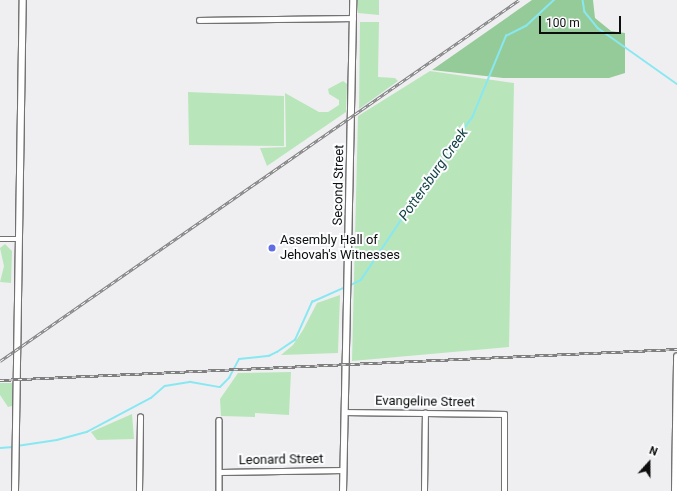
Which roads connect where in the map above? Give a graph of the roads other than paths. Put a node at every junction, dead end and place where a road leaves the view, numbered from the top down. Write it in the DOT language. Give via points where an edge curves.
graph roads {
  1 [pos="23,0"];
  2 [pos="353,0"];
  3 [pos="353,18"];
  4 [pos="199,20"];
  5 [pos="0,239"];
  6 [pos="18,239"];
  7 [pos="677,357"];
  8 [pos="345,412"];
  9 [pos="425,413"];
  10 [pos="140,417"];
  11 [pos="219,420"];
  12 [pos="343,470"];
  13 [pos="220,472"];
  14 [pos="15,491"];
  15 [pos="139,491"];
  16 [pos="219,491"];
  17 [pos="343,491"];
  18 [pos="424,491"];
  19 [pos="504,491"];
  20 [pos="675,491"];
  1 -- 6 [label="street"];
  2 -- 3 [label="street, Second Street"];
  3 -- 4 [label="street"];
  3 -- 8 [label="street, Second Street"];
  5 -- 6 [label="street"];
  6 -- 14 [label="street"];
  7 -- 20 [label="street"];
  8 -- 9 [label="street, Evangeline Street"];
  8 -- 12 [label="street, Second Street"];
  9 -- 18 [label="street"];
  9 -- 19 [label="street, Evangeline Street" via="504,414"];
  10 -- 15 [label="street"];
  11 -- 13 [label="street"];
  12 -- 13 [label="street, Leonard Street"];
  12 -- 17 [label="street, Second Street"];
  13 -- 16 [label="street"];
}
